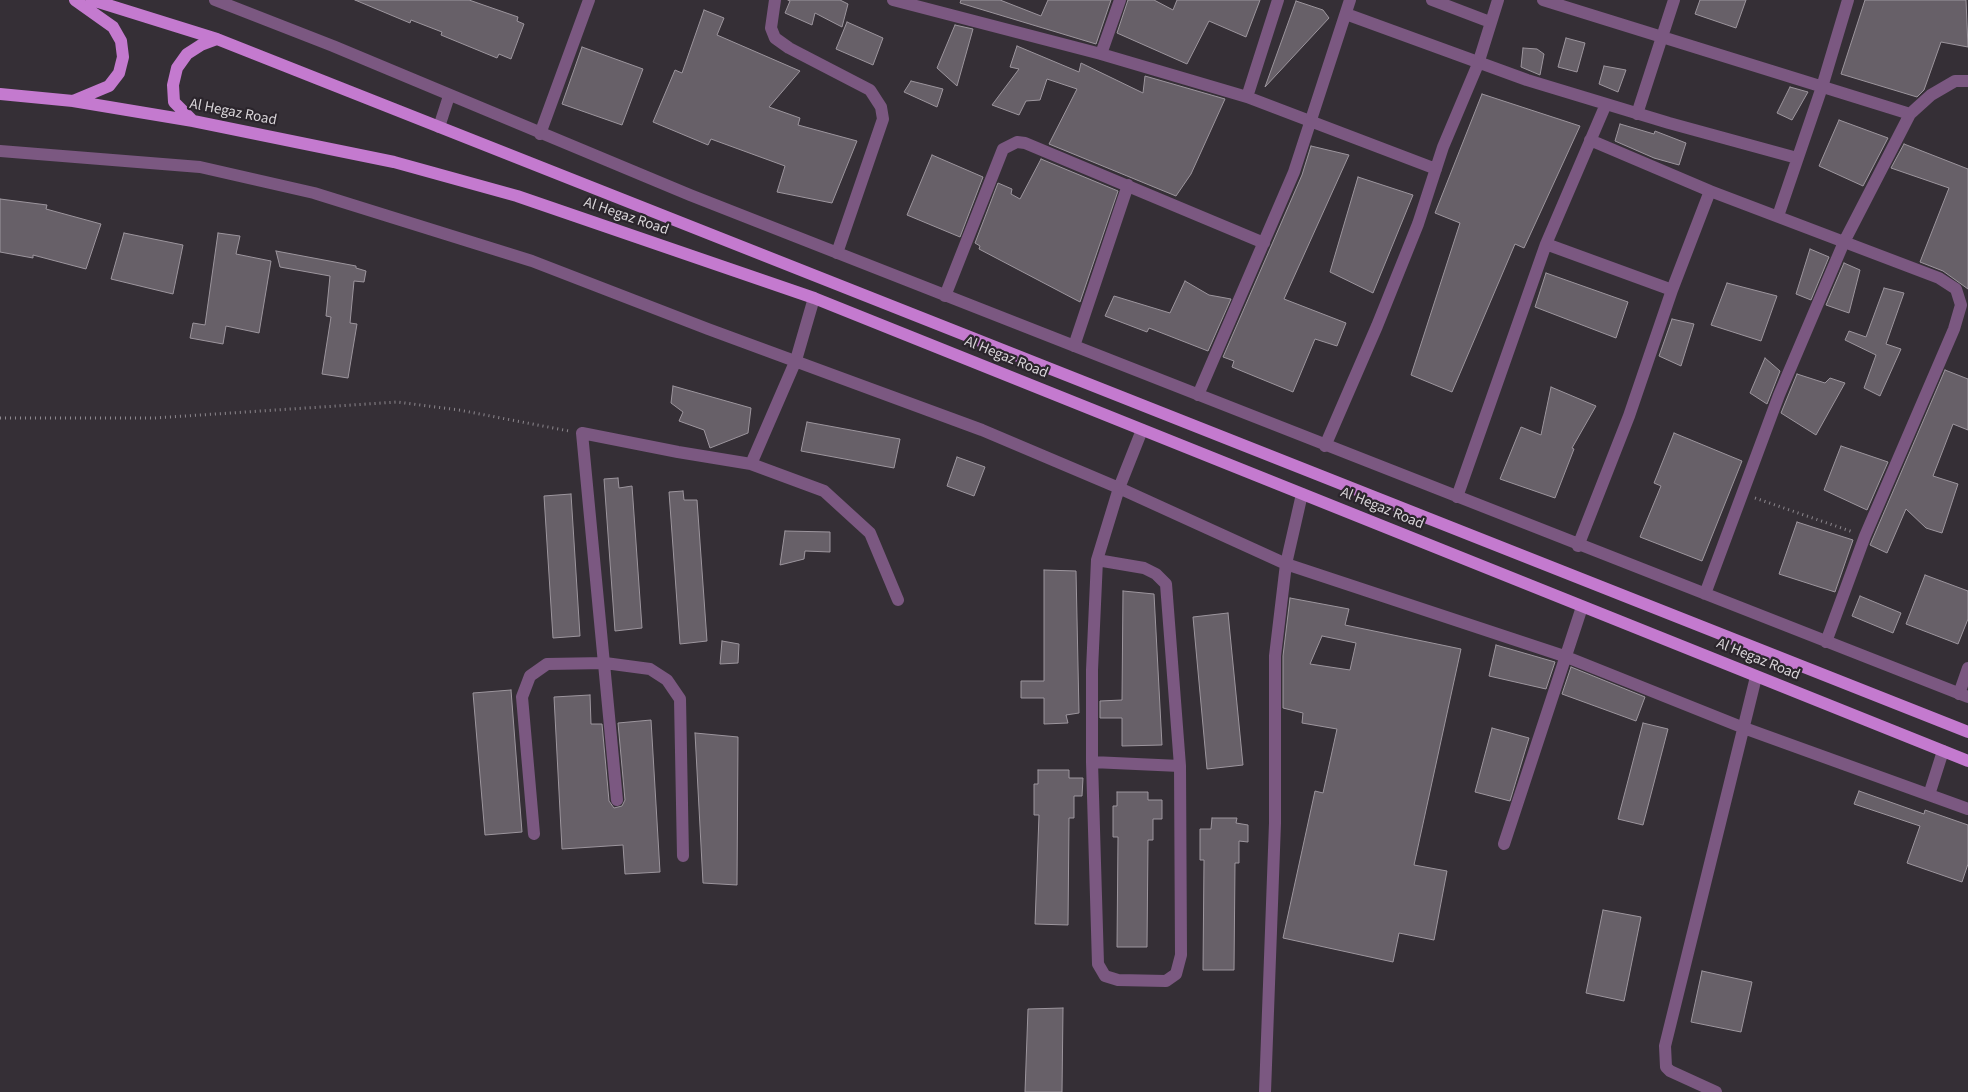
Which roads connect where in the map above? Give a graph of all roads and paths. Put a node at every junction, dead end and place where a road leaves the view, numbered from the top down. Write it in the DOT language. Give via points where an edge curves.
graph roads {
  1 [pos="75,0"];
  2 [pos="92,0"];
  3 [pos="215,0"];
  4 [pos="589,0"];
  5 [pos="775,0"];
  6 [pos="893,0"];
  7 [pos="1120,0"];
  8 [pos="1278,0"];
  9 [pos="1350,0"];
  10 [pos="1432,0"];
  11 [pos="1498,0"];
  12 [pos="1542,0"];
  13 [pos="1674,0"];
  14 [pos="1848,0"];
  15 [pos="1346,14"];
  16 [pos="1490,22"];
  17 [pos="217,39"];
  18 [pos="1663,39"];
  19 [pos="1101,54"];
  20 [pos="1478,64"];
  21 [pos="1968,81"];
  22 [pos="1822,88"];
  23 [pos="0,94"];
  24 [pos="449,96"];
  25 [pos="1247,97"];
  26 [pos="73,101"];
  27 [pos="1606,104"];
  28 [pos="1637,114"];
  29 [pos="1910,114"];
  30 [pos="1311,120"];
  31 [pos="193,121"];
  32 [pos="439,127"];
  33 [pos="540,134"];
  34 [pos="1590,140"];
  35 [pos="0,151"];
  36 [pos="1797,158"];
  37 [pos="1436,169"];
  38 [pos="1128,185"];
  39 [pos="1710,191"];
  40 [pos="1778,216"];
  41 [pos="1844,242"];
  42 [pos="1264,243"];
  43 [pos="1546,244"];
  44 [pos="837,253"];
  45 [pos="1672,290"];
  46 [pos="945,296"];
  47 [pos="814,298"];
  48 [pos="1074,346"];
  49 [pos="796,360"];
  50 [pos="1198,395"];
  51 [pos="0,418"];
  52 [pos="1142,430"];
  53 [pos="582,433"];
  54 [pos="1325,446"];
  55 [pos="751,464"];
  56 [pos="1119,488"];
  57 [pos="1302,494"];
  58 [pos="1743,494"];
  59 [pos="1457,496"];
  60 [pos="1865,536"];
  61 [pos="1578,546"];
  62 [pos="1097,560"];
  63 [pos="1286,564"];
  64 [pos="1705,594"];
  65 [pos="898,600"];
  66 [pos="1582,607"];
  67 [pos="1826,642"];
  68 [pos="1564,656"];
  69 [pos="604,663"];
  70 [pos="1968,668"];
  71 [pos="1756,677"];
  72 [pos="1963,695"];
  73 [pos="1744,728"];
  74 [pos="1968,732"];
  75 [pos="1943,751"];
  76 [pos="1968,761"];
  77 [pos="1092,762"];
  78 [pos="1180,766"];
  79 [pos="1929,795"];
  80 [pos="617,800"];
  81 [pos="1968,809"];
  82 [pos="534,834"];
  83 [pos="1504,844"];
  84 [pos="683,856"];
  85 [pos="1265,1092"];
  86 [pos="1716,1092"];
  1 -- 26 [label="main road" via="113,27 121,41 123,57 119,73 109,86"];
  2 -- 17 [label="main road, Al Hegaz Road"];
  3 -- 24 [label="street"];
  4 -- 33 [label="street"];
  5 -- 44 [label="street" via="771,28 775,38 870,90 881,107 883,119"];
  6 -- 19 [label="street"];
  7 -- 19 [label="street"];
  8 -- 25 [label="street"];
  9 -- 15 [label="street"];
  10 -- 16 [label="street"];
  11 -- 16 [label="street"];
  12 -- 18 [label="street"];
  13 -- 18 [label="street"];
  14 -- 22 [label="street"];
  15 -- 20 [label="street"];
  15 -- 30 [label="street"];
  16 -- 20 [label="street"];
  17 -- 31 [label="main road" via="201,44 187,54 173,85 174,102"];
  17 -- 32 [label="main road, Al Hegaz Road"];
  18 -- 22 [label="street"];
  18 -- 28 [label="street"];
  19 -- 25 [label="street"];
  20 -- 27 [label="street"];
  20 -- 37 [label="street"];
  21 -- 29 [label="street" via="1956,82 1931,95"];
  22 -- 29 [label="street"];
  22 -- 36 [label="street"];
  23 -- 26 [label="main road, Al Hegaz Road"];
  24 -- 32 [label="street"];
  24 -- 33 [label="street"];
  25 -- 30 [label="street"];
  26 -- 31 [label="main road, Al Hegaz Road"];
  27 -- 28 [label="street"];
  27 -- 34 [label="street"];
  28 -- 36 [label="street"];
  29 -- 41 [label="street"];
  30 -- 37 [label="street"];
  30 -- 42 [label="street" via="1294,172"];
  31 -- 47 [label="main road, Al Hegaz Road" via="394,162 517,196"];
  32 -- 74 [label="main road, Al Hegaz Road"];
  33 -- 44 [label="street"];
  34 -- 39 [label="street"];
  34 -- 43 [label="street"];
  35 -- 49 [label="street" via="200,167 314,193 532,261"];
  36 -- 40 [label="street"];
  37 -- 54 [label="street" via="1385,308"];
  38 -- 42 [label="street"];
  38 -- 46 [label="street" via="1025,143 1011,144 1003,149"];
  38 -- 48 [label="street"];
  39 -- 40 [label="street"];
  39 -- 45 [label="street"];
  40 -- 41 [label="street"];
  41 -- 58 [label="street" via="1800,342"];
  41 -- 60 [label="street" via="1939,278 1956,289 1961,305 1954,329"];
  42 -- 50 [label="street"];
  43 -- 45 [label="street"];
  43 -- 59 [label="street"];
  44 -- 46 [label="street"];
  45 -- 61 [label="street" via="1629,416"];
  46 -- 48 [label="street"];
  47 -- 49 [label="street"];
  47 -- 52 [label="main road, Al Hegaz Road"];
  48 -- 50 [label="street"];
  49 -- 55 [label="street"];
  49 -- 56 [label="street" via="982,430"];
  50 -- 54 [label="street"];
  51 -- 53 [label="path" via="155,418 397,402"];
  52 -- 56 [label="street"];
  52 -- 57 [label="main road, Al Hegaz Road"];
  53 -- 55 [label="street"];
  53 -- 69 [label="street"];
  54 -- 59 [label="street"];
  55 -- 65 [label="street" via="824,491 870,532"];
  56 -- 62 [label="street"];
  56 -- 63 [label="street"];
  57 -- 63 [label="street"];
  57 -- 66 [label="main road, Al Hegaz Road"];
  58 -- 60 [label="path"];
  58 -- 64 [label="street"];
  59 -- 61 [label="street"];
  60 -- 67 [label="street"];
  61 -- 64 [label="street"];
  62 -- 77 [label="street"];
  62 -- 78 [label="street" via="1144,568 1166,584"];
  63 -- 68 [label="street"];
  63 -- 85 [label="street" via="1275,656 1275,823"];
  64 -- 67 [label="street"];
  66 -- 68 [label="street"];
  66 -- 71 [label="main road, Al Hegaz Road"];
  67 -- 72 [label="street"];
  68 -- 73 [label="street"];
  68 -- 83 [label="street"];
  69 -- 80 [label="street"];
  69 -- 82 [label="street" via="547,664 530,676 522,697"];
  69 -- 84 [label="street" via="650,670 667,680 680,699"];
  70 -- 72 [label="street"];
  71 -- 73 [label="street"];
  71 -- 75 [label="main road, Al Hegaz Road"];
  73 -- 79 [label="street"];
  73 -- 86 [label="street" via="1665,1046 1666,1067 1670,1071"];
  75 -- 76 [label="main road, Al Hegaz Road"];
  75 -- 79 [label="street"];
  77 -- 78 [label="street"];
  77 -- 78 [label="street" via="1098,964 1105,976 1118,980 1166,981 1176,974 1179,965"];
  79 -- 81 [label="street"];
}
